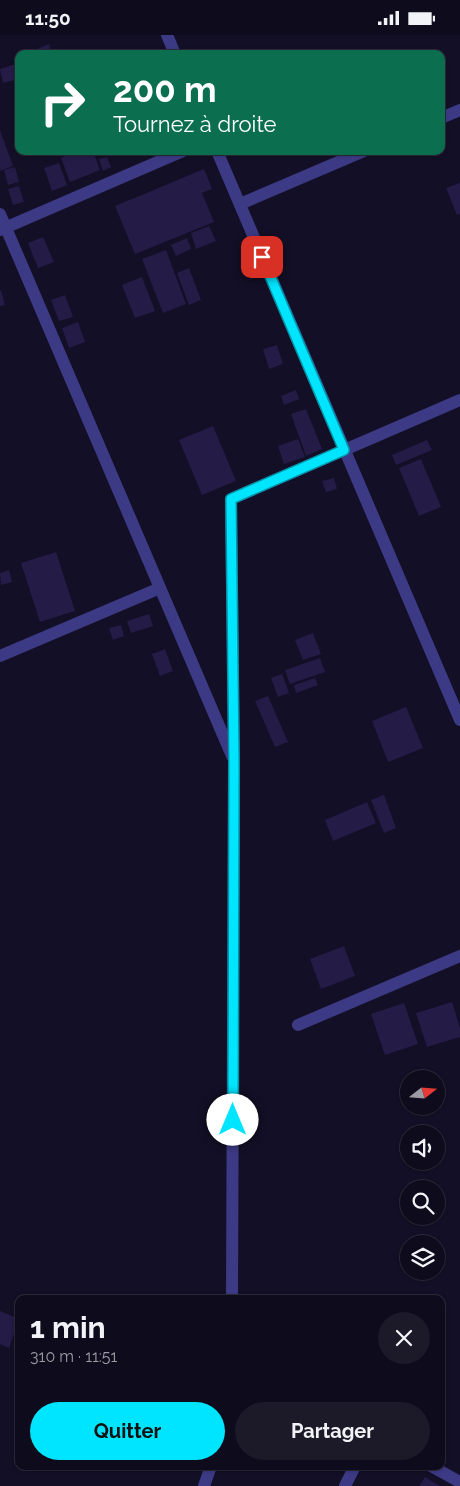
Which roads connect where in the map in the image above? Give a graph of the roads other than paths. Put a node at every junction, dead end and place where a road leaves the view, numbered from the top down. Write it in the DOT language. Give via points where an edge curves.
graph roads {
  1 [pos="167,35"];
  2 [pos="173,50"];
  3 [pos="460,110"];
  4 [pos="445,116"];
  5 [pos="174,155"];
  6 [pos="219,155"];
  7 [pos="355,155"];
  8 [pos="240,204"];
  9 [pos="0,214"];
  10 [pos="3,229"];
  11 [pos="460,401"];
  12 [pos="344,450"];
  13 [pos="160,588"];
  14 [pos="0,657"];
  15 [pos="460,720"];
  16 [pos="234,762"];
  17 [pos="460,956"];
  18 [pos="298,1025"];
  19 [pos="232,1295"];
  20 [pos="210,1470"];
  21 [pos="353,1470"];
  22 [pos="438,1470"];
  23 [pos="460,1482"];
  24 [pos="204,1486"];
  25 [pos="345,1486"];
  1 -- 2 [label="street"];
  3 -- 4 [label="street"];
  5 -- 10 [label="street"];
  6 -- 8 [label="street"];
  7 -- 8 [label="street"];
  8 -- 12 [label="street"];
  9 -- 10 [label="street"];
  10 -- 13 [label="street"];
  11 -- 12 [label="street"];
  12 -- 15 [label="street"];
  12 -- 16 [label="street" via="231,499"];
  13 -- 14 [label="street"];
  13 -- 16 [label="street"];
  16 -- 19 [label="street"];
  17 -- 18 [label="street"];
  20 -- 24 [label="street"];
  21 -- 25 [label="street"];
  22 -- 23 [label="street"];
}
